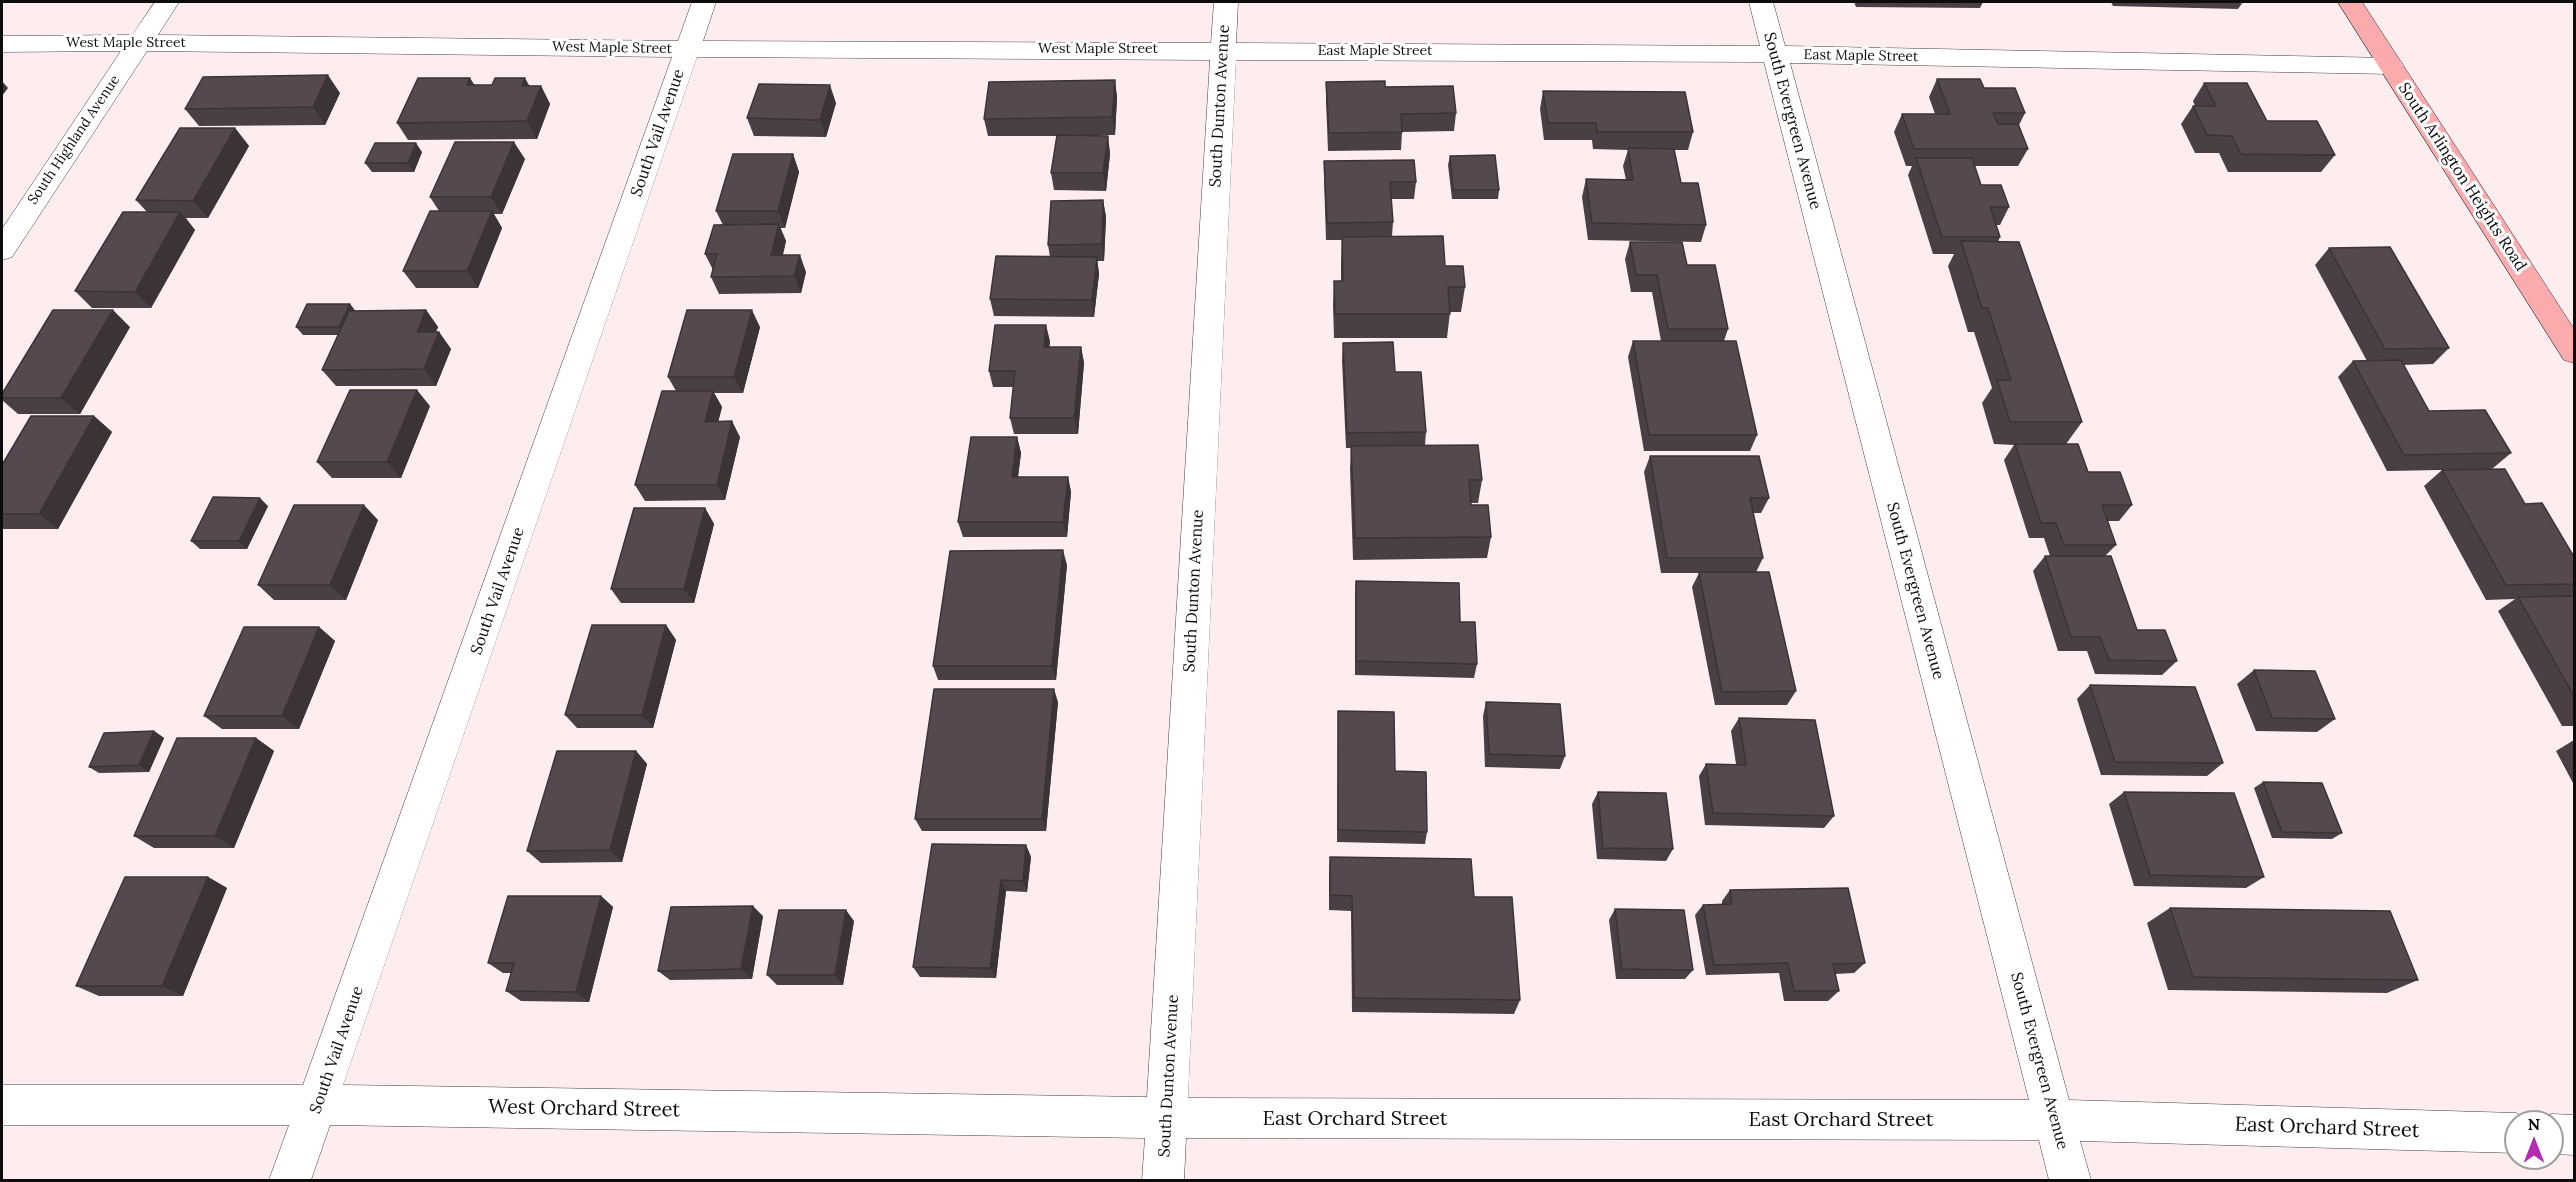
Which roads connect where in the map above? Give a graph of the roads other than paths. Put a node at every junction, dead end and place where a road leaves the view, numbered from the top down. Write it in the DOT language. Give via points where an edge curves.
graph roads {
  1 [pos="167,2"];
  2 [pos="704,2"];
  3 [pos="1226,2"];
  4 [pos="1761,2"];
  5 [pos="2350,2"];
  6 [pos="139,43"];
  7 [pos="2,44"];
  8 [pos="688,48"];
  9 [pos="1223,50"];
  10 [pos="1774,54"];
  11 [pos="2391,66"];
  12 [pos="2,250"];
  13 [pos="2574,352"];
  14 [pos="2,1105"];
  15 [pos="318,1105"];
  16 [pos="1166,1118"];
  17 [pos="2054,1120"];
  18 [pos="2504,1133"];
  19 [pos="290,1180"];
  20 [pos="1163,1180"];
  21 [pos="2070,1180"];
  1 -- 6 [label="street, South Highland Avenue"];
  2 -- 8 [label="street, South Vail Avenue"];
  3 -- 9 [label="street, South Dunton Avenue"];
  4 -- 10 [label="street, South Evergreen Avenue"];
  5 -- 11 [label="main road, South Arlington Heights Road"];
  6 -- 7 [label="street, West Maple Street"];
  6 -- 8 [label="street, West Maple Street"];
  6 -- 12 [label="street, South Highland Avenue"];
  8 -- 9 [label="street, West Maple Street"];
  8 -- 15 [label="street, South Vail Avenue"];
  9 -- 10 [label="street, East Maple Street"];
  9 -- 16 [label="street, South Dunton Avenue"];
  10 -- 11 [label="street, East Maple Street"];
  10 -- 17 [label="street, South Evergreen Avenue"];
  11 -- 13 [label="main road, South Arlington Heights Road"];
  14 -- 15 [label="street, West Orchard Street"];
  15 -- 16 [label="street, West Orchard Street"];
  15 -- 19 [label="street, South Vail Avenue"];
  16 -- 17 [label="street, East Orchard Street"];
  16 -- 20 [label="street, South Dunton Avenue"];
  17 -- 18 [label="street, East Orchard Street"];
  17 -- 21 [label="street, South Evergreen Avenue"];
}
